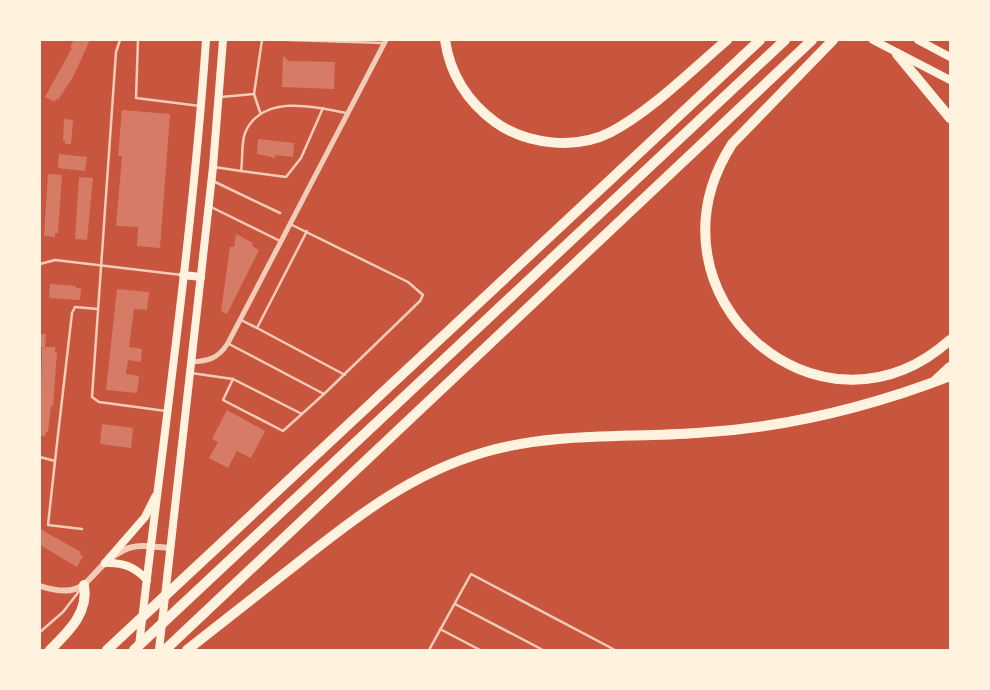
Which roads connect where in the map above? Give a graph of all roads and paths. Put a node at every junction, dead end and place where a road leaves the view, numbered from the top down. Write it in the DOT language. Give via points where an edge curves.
graph roads {
  1 [pos="120,40"];
  2 [pos="138,40"];
  3 [pos="206,40"];
  4 [pos="223,40"];
  5 [pos="262,40"];
  6 [pos="289,40"];
  7 [pos="445,40"];
  8 [pos="727,40"];
  9 [pos="760,40"];
  10 [pos="786,40"];
  11 [pos="812,40"];
  12 [pos="834,40"];
  13 [pos="874,40"];
  14 [pos="918,40"];
  15 [pos="385,42"];
  16 [pos="897,54"];
  17 [pos="950,57"];
  18 [pos="950,80"];
  19 [pos="254,94"];
  20 [pos="219,97"];
  21 [pos="201,102"];
  22 [pos="324,108"];
  23 [pos="260,112"];
  24 [pos="348,114"];
  25 [pos="950,118"];
  26 [pos="213,167"];
  27 [pos="241,171"];
  28 [pos="211,180"];
  29 [pos="208,206"];
  30 [pos="280,213"];
  31 [pos="290,224"];
  32 [pos="307,231"];
  33 [pos="281,242"];
  34 [pos="40,264"];
  35 [pos="102,264"];
  36 [pos="183,275"];
  37 [pos="201,277"];
  38 [pos="98,309"];
  39 [pos="241,320"];
  40 [pos="257,328"];
  41 [pos="950,340"];
  42 [pos="228,343"];
  43 [pos="173,360"];
  44 [pos="191,362"];
  45 [pos="950,366"];
  46 [pos="190,372"];
  47 [pos="345,374"];
  48 [pos="950,376"];
  49 [pos="233,379"];
  50 [pos="933,382"];
  51 [pos="324,394"];
  52 [pos="167,412"];
  53 [pos="302,414"];
  54 [pos="164,438"];
  55 [pos="182,440"];
  56 [pos="40,457"];
  57 [pos="55,461"];
  58 [pos="158,489"];
  59 [pos="82,529"];
  60 [pos="151,546"];
  61 [pos="169,548"];
  62 [pos="105,563"];
  63 [pos="147,580"];
  64 [pos="84,585"];
  65 [pos="40,586"];
  66 [pos="454,604"];
  67 [pos="440,629"];
  68 [pos="40,632"];
  69 [pos="50,650"];
  70 [pos="107,650"];
  71 [pos="134,650"];
  72 [pos="139,650"];
  73 [pos="159,650"];
  74 [pos="166,650"];
  75 [pos="187,650"];
  76 [pos="429,650"];
  77 [pos="480,650"];
  78 [pos="542,650"];
  79 [pos="615,650"];
  1 -- 35 [label="lane" via="116,52"];
  2 -- 21 [label="lane" via="136,98"];
  3 -- 21 [label="main road"];
  4 -- 20 [label="main road"];
  5 -- 19 [label="lane"];
  6 -- 15 [label="lane"];
  7 -- 8 [label="highway" via="453,71 462,88 486,115 517,134 556,143 593,139 610,132 668,90"];
  9 -- 70 [label="highway"];
  10 -- 71 [label="highway"];
  11 -- 74 [label="highway"];
  12 -- 41 [label="highway" via="732,144 721,161 713,178 705,213 704,234 710,274 729,312 758,345 777,358 817,374 837,378 878,376 921,360"];
  13 -- 16 [label="main road"];
  14 -- 17 [label="main road"];
  15 -- 24 [label="street"];
  16 -- 18 [label="main road"];
  16 -- 25 [label="highway"];
  19 -- 20 [label="lane"];
  19 -- 23 [label="lane"];
  20 -- 21 [label="main road"];
  20 -- 26 [label="main road"];
  21 -- 36 [label="main road"];
  22 -- 23 [label="lane" via="280,106"];
  22 -- 24 [label="lane"];
  22 -- 27 [label="lane" via="301,158 286,177"];
  23 -- 27 [label="lane" via="245,133"];
  24 -- 31 [label="street"];
  26 -- 27 [label="lane"];
  26 -- 28 [label="main road"];
  28 -- 29 [label="main road"];
  28 -- 30 [label="lane"];
  29 -- 33 [label="lane"];
  29 -- 37 [label="main road"];
  31 -- 32 [label="lane"];
  31 -- 33 [label="street"];
  32 -- 40 [label="lane"];
  32 -- 47 [label="lane" via="408,282 423,294 420,301"];
  33 -- 39 [label="street"];
  34 -- 35 [label="lane" via="55,260"];
  35 -- 36 [label="lane"];
  35 -- 38 [label="lane"];
  36 -- 37 [label="main road"];
  36 -- 43 [label="main road"];
  37 -- 44 [label="main road"];
  38 -- 52 [label="lane" via="92,397 99,402"];
  38 -- 57 [label="lane" via="75,306 72,313"];
  39 -- 40 [label="lane"];
  39 -- 42 [label="street"];
  40 -- 47 [label="lane"];
  42 -- 44 [label="street" via="212,360"];
  42 -- 51 [label="lane"];
  43 -- 44 [label="main road"];
  43 -- 52 [label="main road"];
  44 -- 46 [label="main road"];
  45 -- 50 [label="highway"];
  46 -- 49 [label="lane"];
  46 -- 55 [label="main road"];
  47 -- 51 [label="lane"];
  48 -- 50 [label="highway"];
  49 -- 53 [label="lane"];
  49 -- 53 [label="lane" via="222,400 278,430 283,431"];
  50 -- 75 [label="highway" via="843,409 771,424 698,433 556,440 486,451 452,463 418,477 349,521"];
  51 -- 53 [label="lane"];
  52 -- 54 [label="main road"];
  54 -- 55 [label="main road"];
  54 -- 58 [label="main road"];
  55 -- 61 [label="main road"];
  56 -- 57 [label="lane"];
  57 -- 59 [label="lane" via="48,525"];
  58 -- 60 [label="main road"];
  58 -- 62 [label="main road" via="145,517"];
  60 -- 61 [label="street"];
  60 -- 62 [label="street" via="125,549"];
  60 -- 63 [label="main road"];
  61 -- 73 [label="main road"];
  62 -- 63 [label="main road" via="118,562 128,566"];
  62 -- 64 [label="street"];
  63 -- 72 [label="main road"];
  64 -- 65 [label="street" via="68,592"];
  64 -- 68 [label="lane"];
  64 -- 69 [label="highway" via="86,596 80,615"];
  66 -- 67 [label="lane"];
  66 -- 78 [label="lane"];
  66 -- 79 [label="lane" via="471,574"];
  67 -- 76 [label="lane"];
  67 -- 77 [label="lane"];
}
